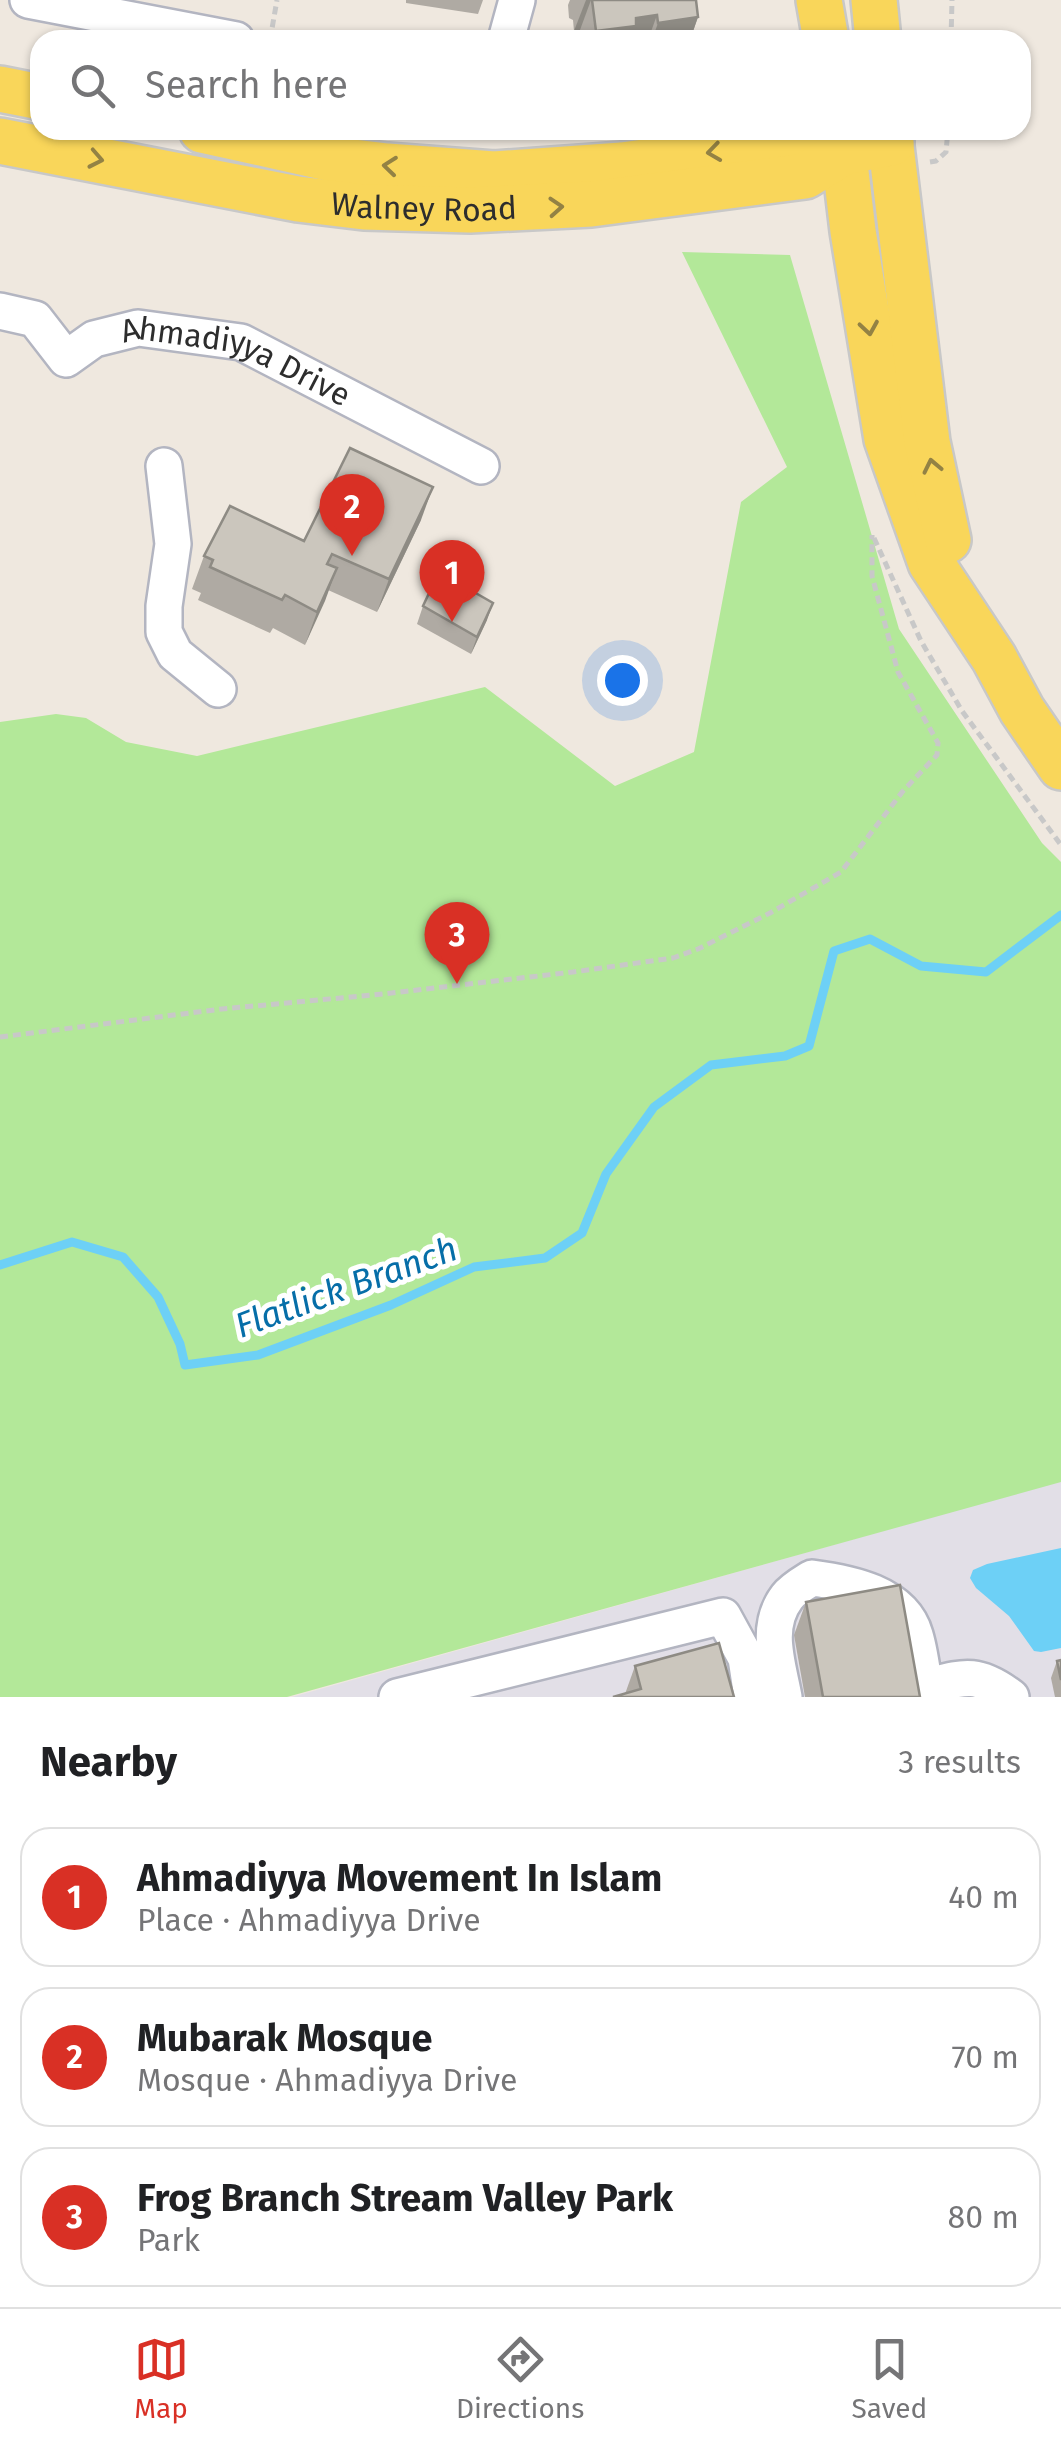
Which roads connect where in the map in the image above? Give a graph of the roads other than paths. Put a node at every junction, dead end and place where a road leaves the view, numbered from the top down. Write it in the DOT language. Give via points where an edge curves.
graph roads {
  1 [pos="28,0"];
  2 [pos="517,0"];
  3 [pos="819,0"];
  4 [pos="874,0"];
  5 [pos="164,30"];
  6 [pos="509,30"];
  7 [pos="824,30"];
  8 [pos="877,30"];
  9 [pos="0,89"];
  10 [pos="30,95"];
  11 [pos="247,140"];
  12 [pos="0,141"];
  13 [pos="842,141"];
  14 [pos="901,146"];
  15 [pos="0,311"];
  16 [pos="164,466"];
  17 [pos="481,466"];
  18 [pos="994,658"];
  19 [pos="218,688"];
  20 [pos="1061,768"];
  21 [pos="925,1692"];
  22 [pos="397,1697"];
  23 [pos="752,1697"];
  24 [pos="784,1697"];
  25 [pos="1010,1697"];
  1 -- 5 [label="street"];
  2 -- 6 [label="street"];
  3 -- 7 [label="main road"];
  4 -- 8 [label="main road"];
  9 -- 10 [label="main road"];
  13 -- 11 [label="main road, Walney Road, one-way" via="494,174 337,160"];
  12 -- 13 [label="main road, Walney Road, one-way" via="298,199 412,210 591,204 805,176"];
  13 -- 14 [label="main road, Walney Road"];
  13 -- 18 [label="main road, one-way" via="887,439 932,563"];
  18 -- 14 [label="main road, one-way" via="948,540 927,442"];
  15 -- 17 [label="street, Ahmadiyya Drive" via="35,319 66,359 94,339 138,328 241,342"];
  16 -- 19 [label="street" via="173,544 164,632 174,654"];
  18 -- 20 [label="main road"];
  21 -- 24 [label="street" via="915,1633 903,1612 881,1596 812,1578 788,1596 772,1634"];
  21 -- 25 [label="street" via="966,1677"];
  22 -- 23 [label="street" via="723,1616 746,1658"];
}
